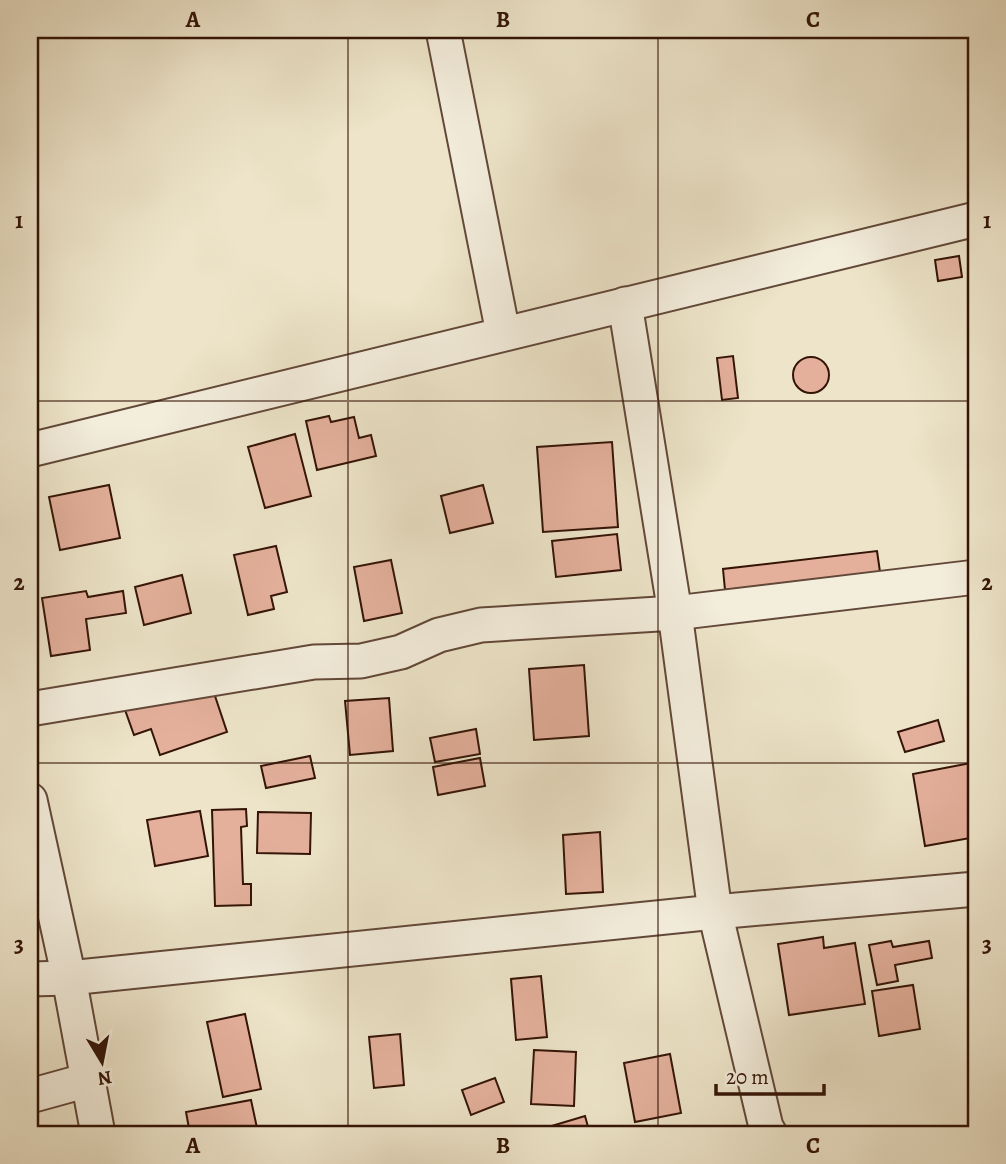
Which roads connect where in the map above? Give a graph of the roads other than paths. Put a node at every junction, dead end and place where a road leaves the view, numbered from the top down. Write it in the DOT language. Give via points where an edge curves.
graph roads {
  1 [pos="443,30"];
  2 [pos="976,219"];
  3 [pos="625,304"];
  4 [pos="503,333"];
  5 [pos="30,450"];
  6 [pos="976,577"];
  7 [pos="675,613"];
  8 [pos="30,709"];
  9 [pos="30,800"];
  10 [pos="976,889"];
  11 [pos="715,912"];
  12 [pos="69,978"];
  13 [pos="30,979"];
  14 [pos="88,1080"];
  15 [pos="30,1096"];
  16 [pos="98,1134"];
  17 [pos="770,1134"];
  1 -- 4 [label="street"];
  2 -- 3 [label="street"];
  3 -- 4 [label="street"];
  3 -- 7 [label="street"];
  4 -- 5 [label="street"];
  6 -- 7 [label="street"];
  7 -- 8 [label="street" via="481,625 361,661 314,662"];
  7 -- 11 [label="street"];
  9 -- 12 [label="street"];
  10 -- 11 [label="street"];
  11 -- 12 [label="street"];
  11 -- 17 [label="street"];
  12 -- 13 [label="street"];
  12 -- 14 [label="street"];
  14 -- 15 [label="street"];
  14 -- 16 [label="street"];
}
